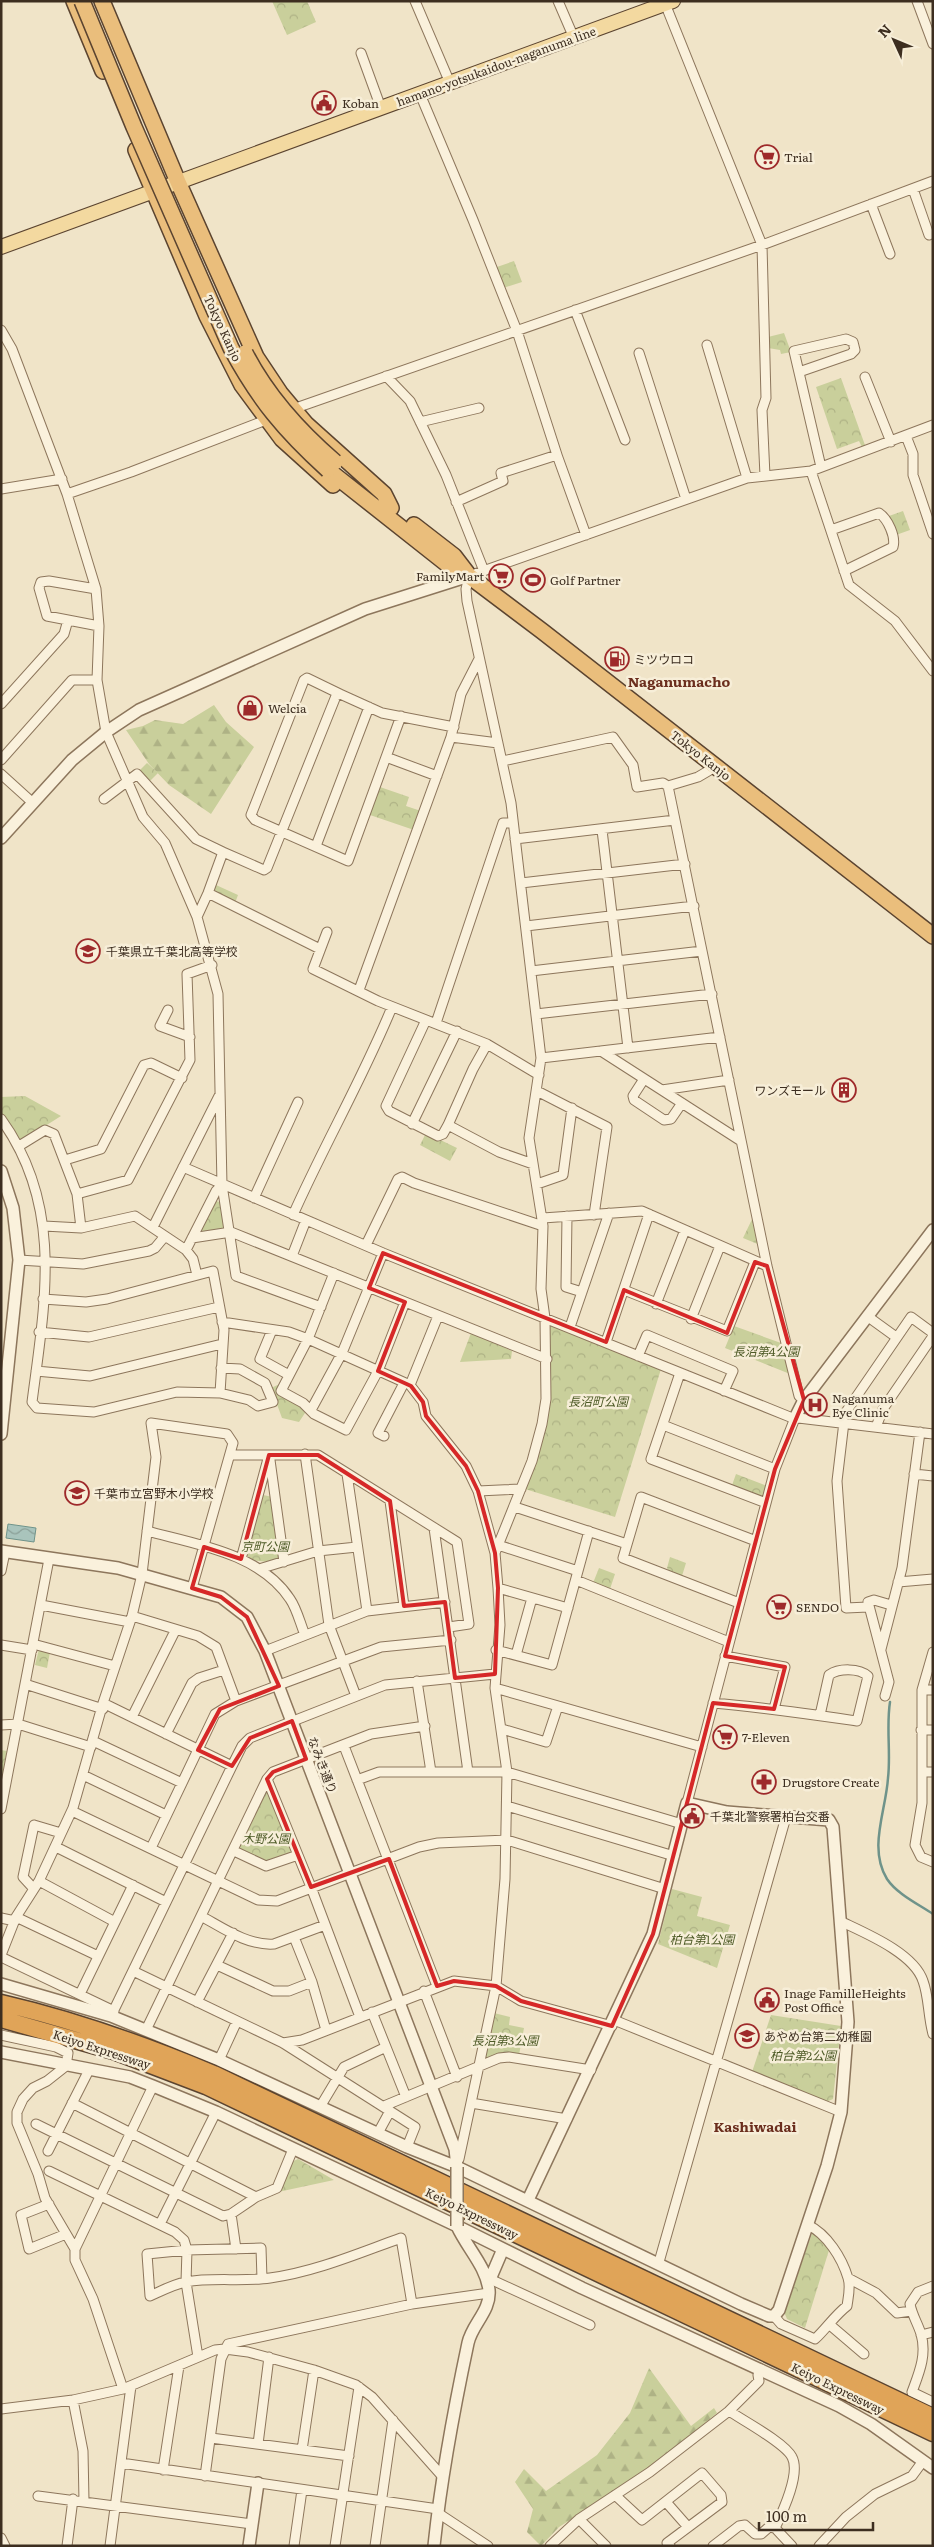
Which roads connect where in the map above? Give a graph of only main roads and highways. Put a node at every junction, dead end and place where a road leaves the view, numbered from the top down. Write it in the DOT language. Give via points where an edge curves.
graph roads {
  1 [pos="74,1"];
  2 [pos="82,1"];
  3 [pos="92,1"];
  4 [pos="102,1"];
  5 [pos="668,2"];
  6 [pos="178,182"];
  7 [pos="154,191"];
  8 [pos="1,247"];
  9 [pos="331,466"];
  10 [pos="388,512"];
  11 [pos="933,936"];
  12 [pos="1,2003"];
  13 [pos="1,2019"];
  14 [pos="933,2416"];
  15 [pos="933,2434"];
  1 -- 7 [label="highway"];
  2 -- 9 [label="highway, Tokyo Kanjo, bridge" via="134,127 248,380 290,435"];
  3 -- 9 [label="highway, Tokyo Kanjo, bridge" via="220,301 251,364 272,396"];
  4 -- 6 [label="highway"];
  5 -- 6 [label="main road, hamano-yotsukaidou-naganuma line"];
  6 -- 7 [label="main road, hamano-yotsukaidou-naganuma line"];
  6 -- 10 [label="highway" via="245,335 270,378 293,409 384,494"];
  7 -- 8 [label="main road, hamano-yotsukaidou-naganuma line"];
  7 -- 10 [label="highway" via="230,364 266,420 314,470 369,510"];
  9 -- 10 [label="highway, Tokyo Kanjo"];
  10 -- 11 [label="highway, Tokyo Kanjo" via="447,564 469,576"];
  12 -- 14 [label="highway, Keiyo Expressway" via="121,2038 214,2074"];
  13 -- 15 [label="highway, Keiyo Expressway" via="86,2042 206,2086"];
}
